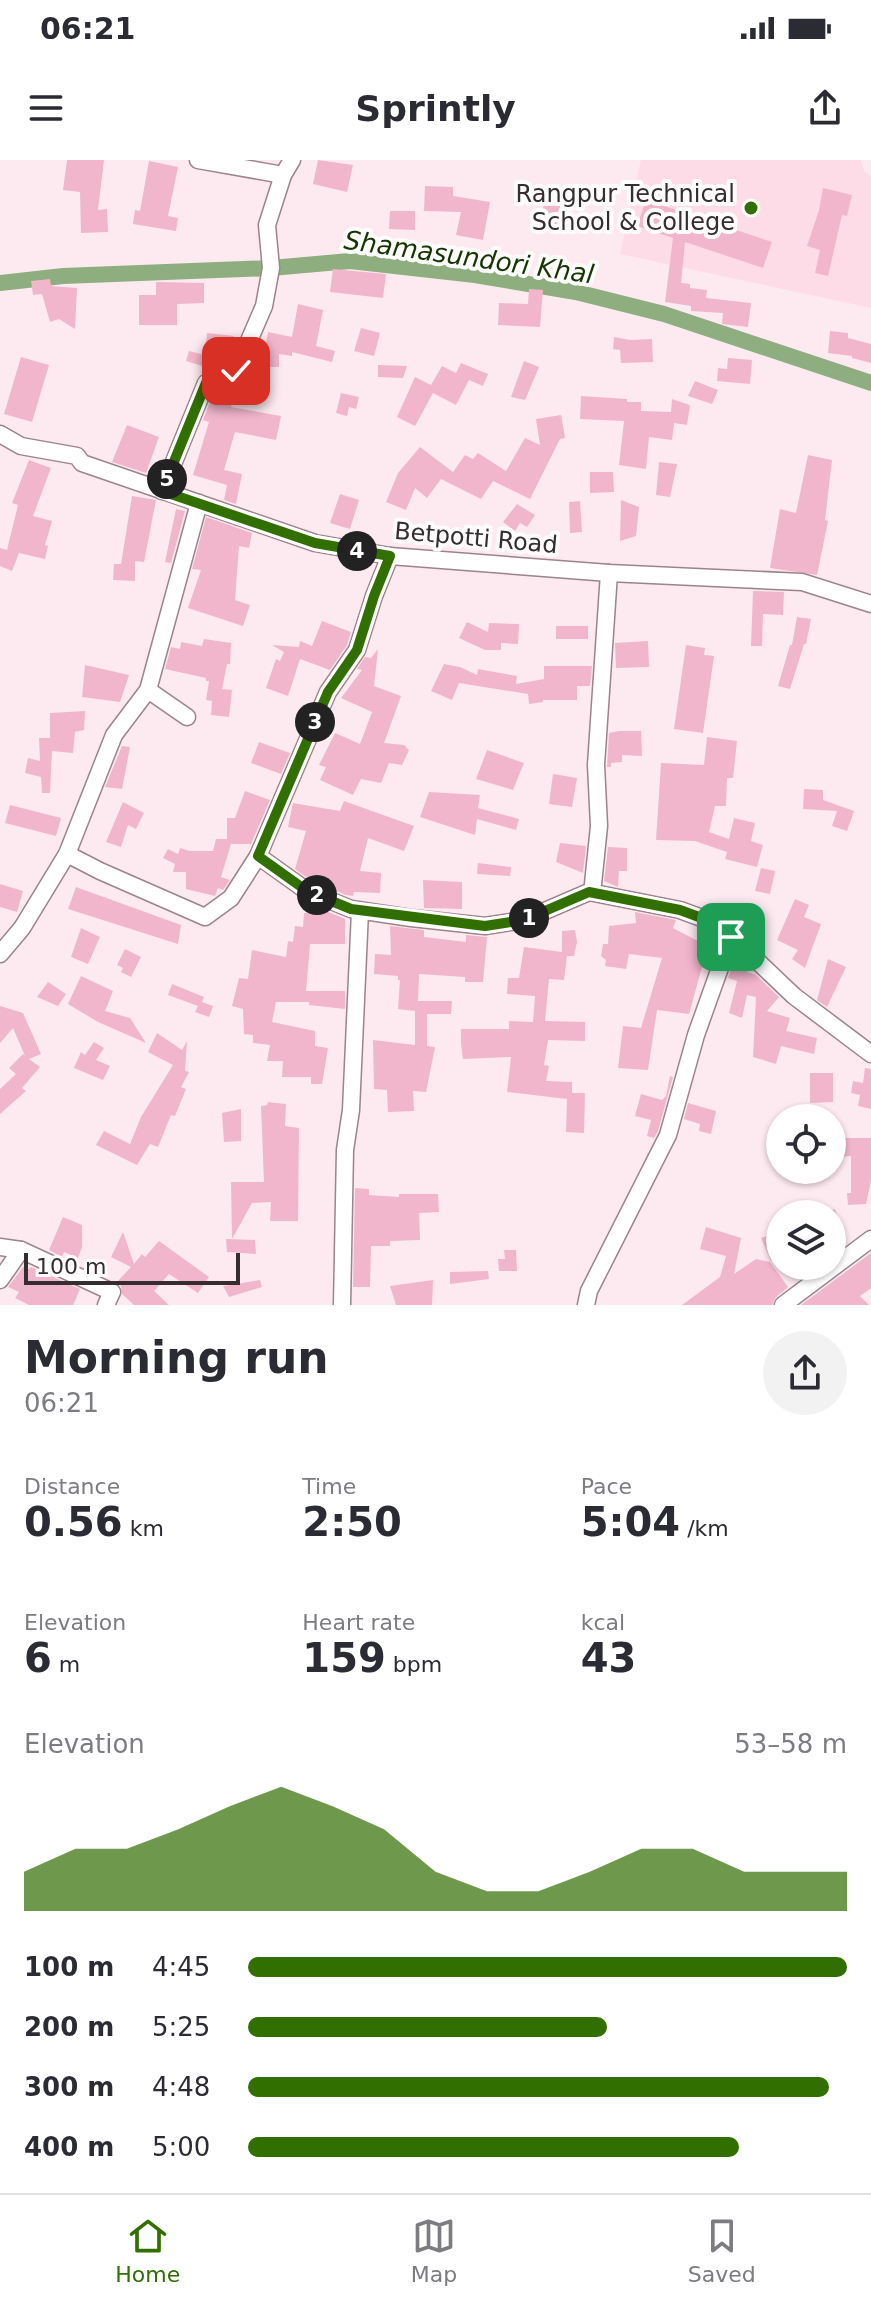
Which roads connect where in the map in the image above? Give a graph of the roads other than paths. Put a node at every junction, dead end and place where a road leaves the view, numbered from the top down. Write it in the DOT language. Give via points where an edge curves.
graph roads {
  1 [pos="198,160"];
  2 [pos="288,167"];
  3 [pos="0,434"];
  4 [pos="162,491"];
  5 [pos="199,503"];
  6 [pos="390,556"];
  7 [pos="609,573"];
  8 [pos="871,604"];
  9 [pos="148,690"];
  10 [pos="187,717"];
  11 [pos="67,854"];
  12 [pos="258,856"];
  13 [pos="593,884"];
  14 [pos="360,911"];
  15 [pos="731,937"];
  16 [pos="0,954"];
  17 [pos="871,1054"];
  18 [pos="871,1239"];
  19 [pos="0,1247"];
  20 [pos="21,1250"];
  21 [pos="0,1280"];
  22 [pos="109,1299"];
  23 [pos="342,1305"];
  24 [pos="586,1305"];
  25 [pos="783,1305"];
  1 -- 2 [label="street"];
  2 -- 4 [label="street" via="267,225 271,268 264,306 236,371 206,383"];
  3 -- 4 [label="street, Betpotti Road" via="21,446 77,456 82,463"];
  4 -- 5 [label="street, Betpotti Road"];
  5 -- 6 [label="street, Betpotti Road" via="315,543"];
  5 -- 9 [label="street"];
  6 -- 7 [label="street, Betpotti Road"];
  6 -- 12 [label="street" via="357,650 328,692"];
  7 -- 8 [label="street, Betpotti Road" via="802,582"];
  7 -- 13 [label="street"];
  9 -- 10 [label="street"];
  9 -- 11 [label="street" via="114,735"];
  11 -- 12 [label="street" via="205,917 231,898"];
  11 -- 16 [label="street"];
  12 -- 14 [label="street" via="307,891"];
  14 -- 15 [label="street" via="485,926 524,920 589,892 680,910 710,921"];
  14 -- 23 [label="street" via="345,1150"];
  15 -- 17 [label="street" via="794,996"];
  15 -- 24 [label="street" via="668,1135"];
  18 -- 25 [label="street"];
  19 -- 20 [label="street"];
  20 -- 21 [label="street"];
  20 -- 22 [label="street"];
}
